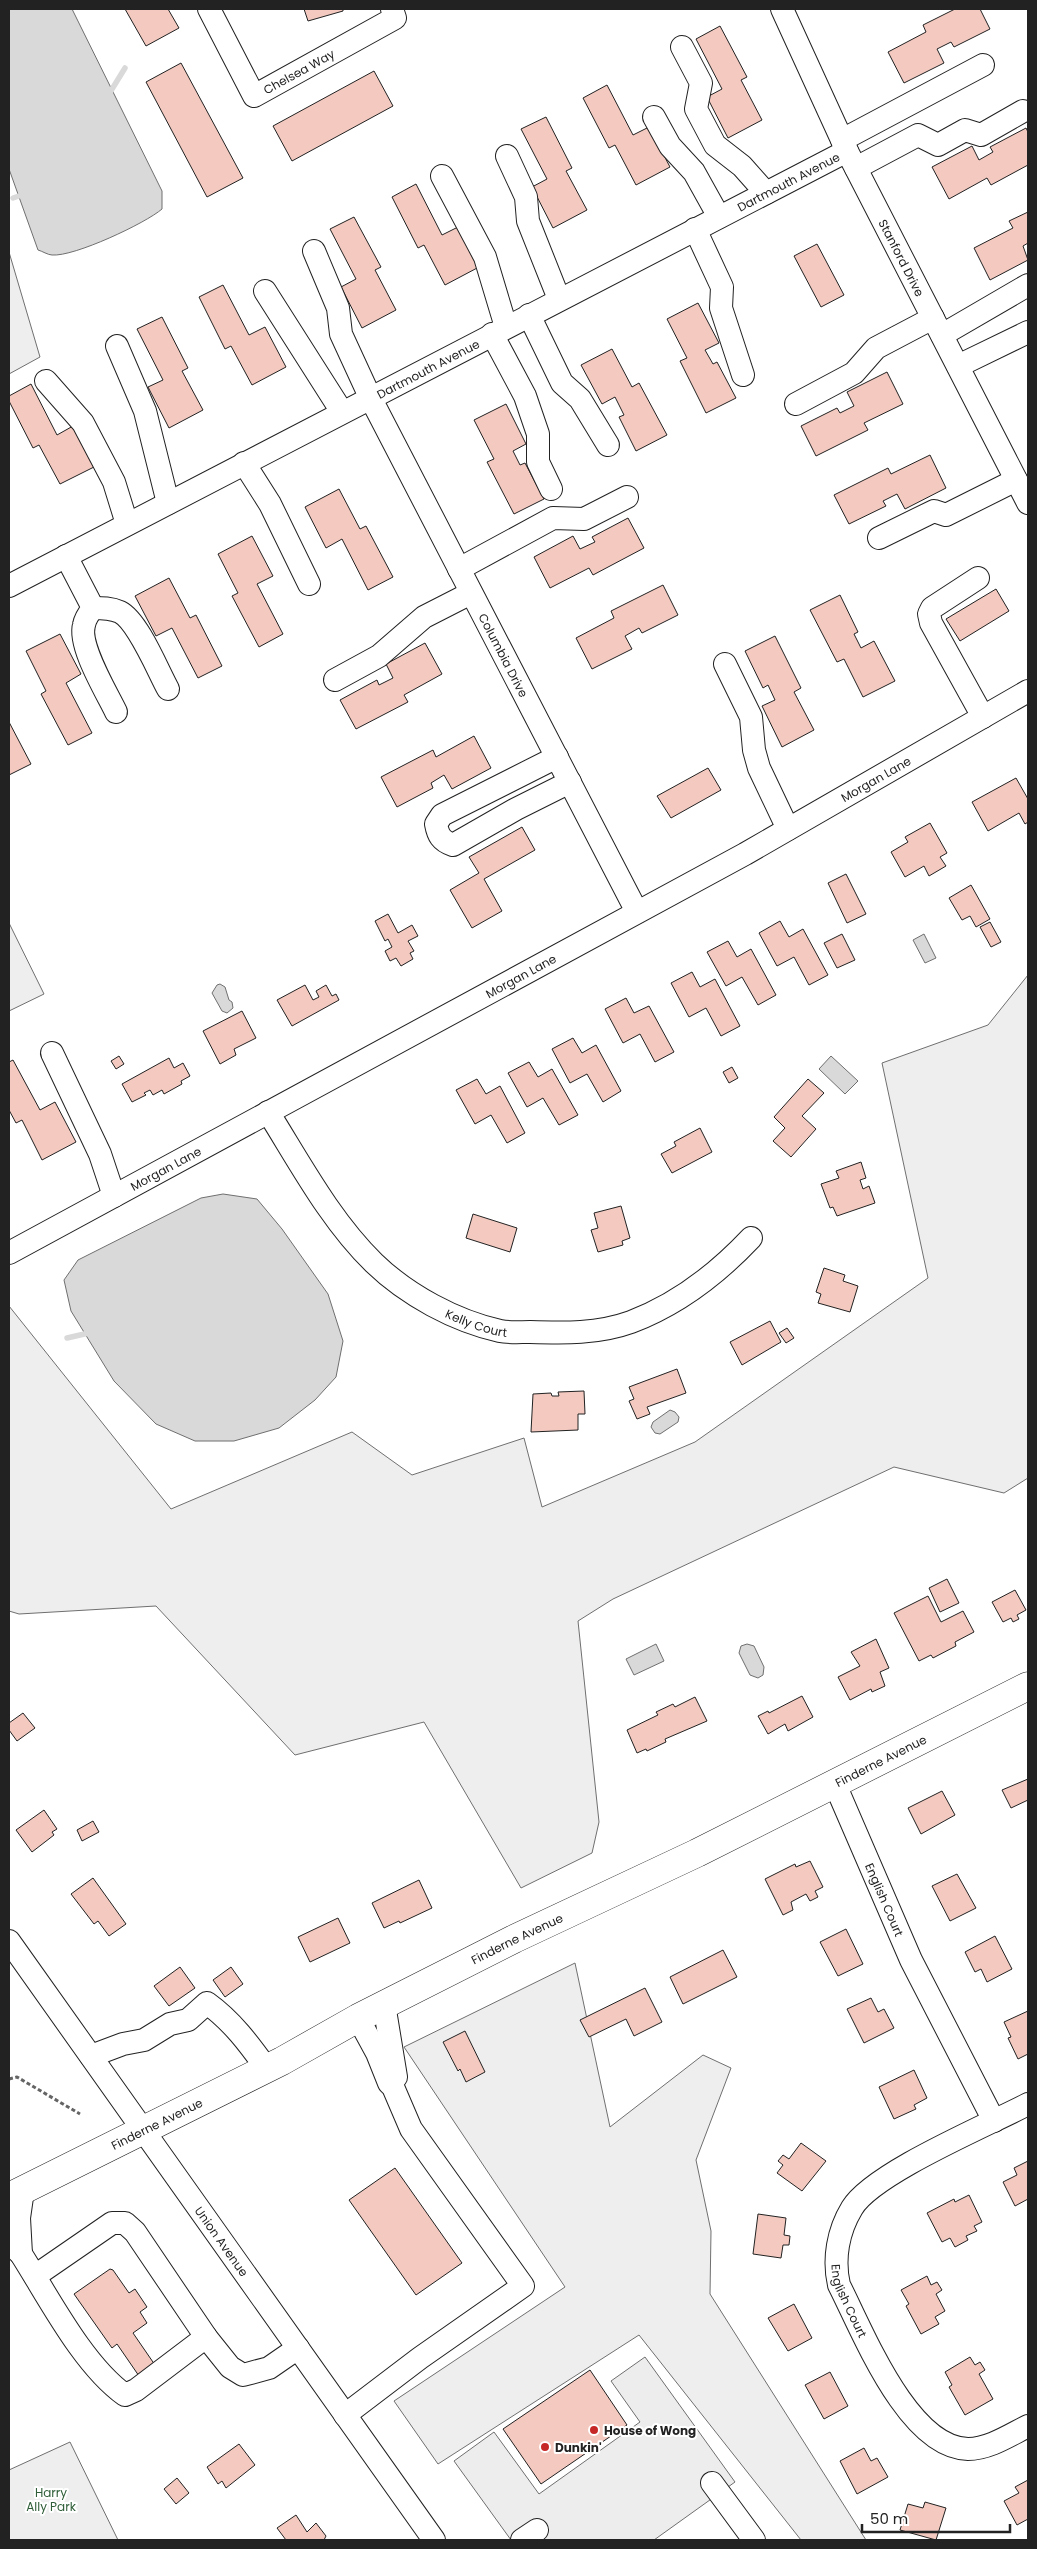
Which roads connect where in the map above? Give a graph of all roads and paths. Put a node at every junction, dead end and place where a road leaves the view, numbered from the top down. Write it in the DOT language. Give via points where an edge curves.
graph roads {
  1 [pos="208,9"];
  2 [pos="392,9"];
  3 [pos="782,9"];
  4 [pos="682,47"];
  5 [pos="983,65"];
  6 [pos="1023,111"];
  7 [pos="654,117"];
  8 [pos="848,153"];
  9 [pos="507,156"];
  10 [pos="442,176"];
  11 [pos="766,193"];
  12 [pos="719,217"];
  13 [pos="695,229"];
  14 [pos="314,251"];
  15 [pos="1028,285"];
  16 [pos="265,291"];
  17 [pos="559,299"];
  18 [pos="529,315"];
  19 [pos="938,327"];
  20 [pos="499,330"];
  21 [pos="1028,332"];
  22 [pos="117,346"];
  23 [pos="958,366"];
  24 [pos="742,375"];
  25 [pos="46,380"];
  26 [pos="370,397"];
  27 [pos="796,404"];
  28 [pos="342,412"];
  29 [pos="608,445"];
  30 [pos="244,463"];
  31 [pos="1016,480"];
  32 [pos="551,489"];
  33 [pos="627,497"];
  34 [pos="168,503"];
  35 [pos="1028,504"];
  36 [pos="127,524"];
  37 [pos="879,538"];
  38 [pos="66,556"];
  39 [pos="459,569"];
  40 [pos="978,578"];
  41 [pos="310,584"];
  42 [pos="9,586"];
  43 [pos="472,593"];
  44 [pos="93,608"];
  45 [pos="725,664"];
  46 [pos="335,680"];
  47 [pos="168,689"];
  48 [pos="1028,691"];
  49 [pos="116,712"];
  50 [pos="984,717"];
  51 [pos="557,757"];
  52 [pos="570,782"];
  53 [pos="788,829"];
  54 [pos="637,912"];
  55 [pos="52,1053"];
  56 [pos="268,1112"];
  57 [pos="114,1196"];
  58 [pos="751,1238"];
  59 [pos="9,1253"];
  60 [pos="1028,1686"];
  61 [pos="834,1782"];
  62 [pos="10,1946"];
  63 [pos="384,2004"];
  64 [pos="358,2018"];
  65 [pos="91,2056"];
  66 [pos="266,2069"];
  67 [pos="9,2079"];
  68 [pos="393,2086"];
  69 [pos="1028,2104"];
  70 [pos="80,2114"];
  71 [pos="994,2121"];
  72 [pos="143,2129"];
  73 [pos="16,2193"];
  74 [pos="15,2249"];
  75 [pos="35,2276"];
  76 [pos="206,2337"];
  77 [pos="298,2348"];
  78 [pos="346,2415"];
  79 [pos="1028,2426"];
  80 [pos="712,2483"];
  81 [pos="434,2540"];
  82 [pos="754,2540"];
  1 -- 2 [label="street, Chelsea Way" via="254,96 394,18"];
  3 -- 8 [label="street, Stanford Drive"];
  4 -- 11 [label="street" via="701,83 696,109 715,146 742,166"];
  5 -- 8 [label="street"];
  6 -- 8 [label="street" via="981,135 965,130 938,145 918,135"];
  7 -- 12 [label="street" via="670,146 694,172"];
  8 -- 11 [label="street, Dartmouth Avenue"];
  8 -- 19 [label="street, Stanford Drive"];
  9 -- 17 [label="street" via="526,197 528,220"];
  10 -- 20 [label="street" via="485,257"];
  11 -- 12 [label="street, Dartmouth Avenue"];
  12 -- 13 [label="street, Dartmouth Avenue"];
  13 -- 17 [label="street, Dartmouth Avenue"];
  13 -- 24 [label="street" via="722,287 722,308"];
  14 -- 26 [label="street, Columbia Drive" via="338,308 341,334"];
  15 -- 19 [label="street"];
  16 -- 28 [label="street"];
  17 -- 18 [label="street, Dartmouth Avenue"];
  18 -- 20 [label="street, Dartmouth Avenue"];
  18 -- 29 [label="street" via="562,382 580,399"];
  19 -- 23 [label="street, Stanford Drive"];
  19 -- 27 [label="street" via="876,348 854,373"];
  20 -- 26 [label="street, Dartmouth Avenue"];
  20 -- 32 [label="street" via="538,434 538,462"];
  21 -- 23 [label="street"];
  22 -- 34 [label="street" via="145,411"];
  23 -- 31 [label="street, Stanford Drive"];
  25 -- 36 [label="street" via="83,423 114,482"];
  26 -- 28 [label="street, Dartmouth Avenue"];
  26 -- 39 [label="street, Columbia Drive"];
  28 -- 30 [label="street, Dartmouth Avenue"];
  30 -- 34 [label="street, Dartmouth Avenue"];
  30 -- 41 [label="street" via="270,504"];
  31 -- 35 [label="street, Stanford Drive"];
  31 -- 37 [label="street" via="946,515 934,511"];
  33 -- 39 [label="street" via="584,518 553,518"];
  34 -- 36 [label="street, Dartmouth Avenue"];
  36 -- 38 [label="street, Dartmouth Avenue"];
  38 -- 42 [label="street, Dartmouth Avenue"];
  38 -- 44 [label="street"];
  39 -- 43 [label="street, Columbia Drive"];
  40 -- 50 [label="street" via="932,608 929,614"];
  43 -- 46 [label="street" via="424,617 379,656"];
  43 -- 51 [label="street, Columbia Drive"];
  44 -- 47 [label="street" via="122,613 133,625"];
  44 -- 49 [label="street" via="83,626 84,638"];
  45 -- 53 [label="street" via="751,717 754,750"];
  48 -- 50 [label="street, Morgan Lane"];
  50 -- 53 [label="street, Morgan Lane"];
  51 -- 52 [label="street, Columbia Drive"];
  51 -- 52 [label="street" via="442,815 436,824 437,832 444,842 453,844"];
  52 -- 54 [label="street, Columbia Drive"];
  53 -- 54 [label="street, Morgan Lane"];
  54 -- 56 [label="street, Morgan Lane"];
  55 -- 57 [label="street" via="100,1154"];
  56 -- 57 [label="street, Morgan Lane"];
  56 -- 58 [label="street, Kelly Court" via="324,1201 374,1263 402,1286 449,1314 500,1331 568,1333 603,1330 632,1322 685,1295"];
  57 -- 59 [label="street, Morgan Lane"];
  60 -- 61 [label="main road, Finderne Avenue"];
  61 -- 63 [label="main road, Finderne Avenue" via="698,1853"];
  61 -- 71 [label="street, English Court" via="911,1960"];
  62 -- 65 [label="street, Union Avenue"];
  63 -- 64 [label="main road, Finderne Avenue"];
  63 -- 68 [label="street" via="396,2082"];
  64 -- 66 [label="main road, Finderne Avenue"];
  64 -- 68 [label="street"];
  65 -- 66 [label="street" via="144,2040 170,2024 188,2020 208,2003 225,2016"];
  65 -- 72 [label="street, Union Avenue"];
  66 -- 72 [label="main road, Finderne Avenue"];
  67 -- 70 [label="path" via="17,2077"];
  68 -- 78 [label="street" via="411,2129 523,2286"];
  69 -- 71 [label="street, English Court"];
  71 -- 79 [label="street, English Court" via="884,2177 852,2207 838,2241 836,2270 839,2285 900,2399 928,2432 950,2447 970,2449 994,2443"];
  72 -- 73 [label="main road, Finderne Avenue"];
  72 -- 77 [label="street, Union Avenue"];
  73 -- 74 [label="street" via="19,2218"];
  74 -- 75 [label="street"];
  75 -- 76 [label="street" via="112,2223 125,2223 135,2232"];
  75 -- 76 [label="street" via="82,2349 109,2383 126,2395"];
  76 -- 77 [label="street" via="230,2367 243,2375 269,2368"];
  77 -- 78 [label="street, Union Avenue"];
  78 -- 81 [label="street, Union Avenue"];
  80 -- 82 [label="street"];
}
